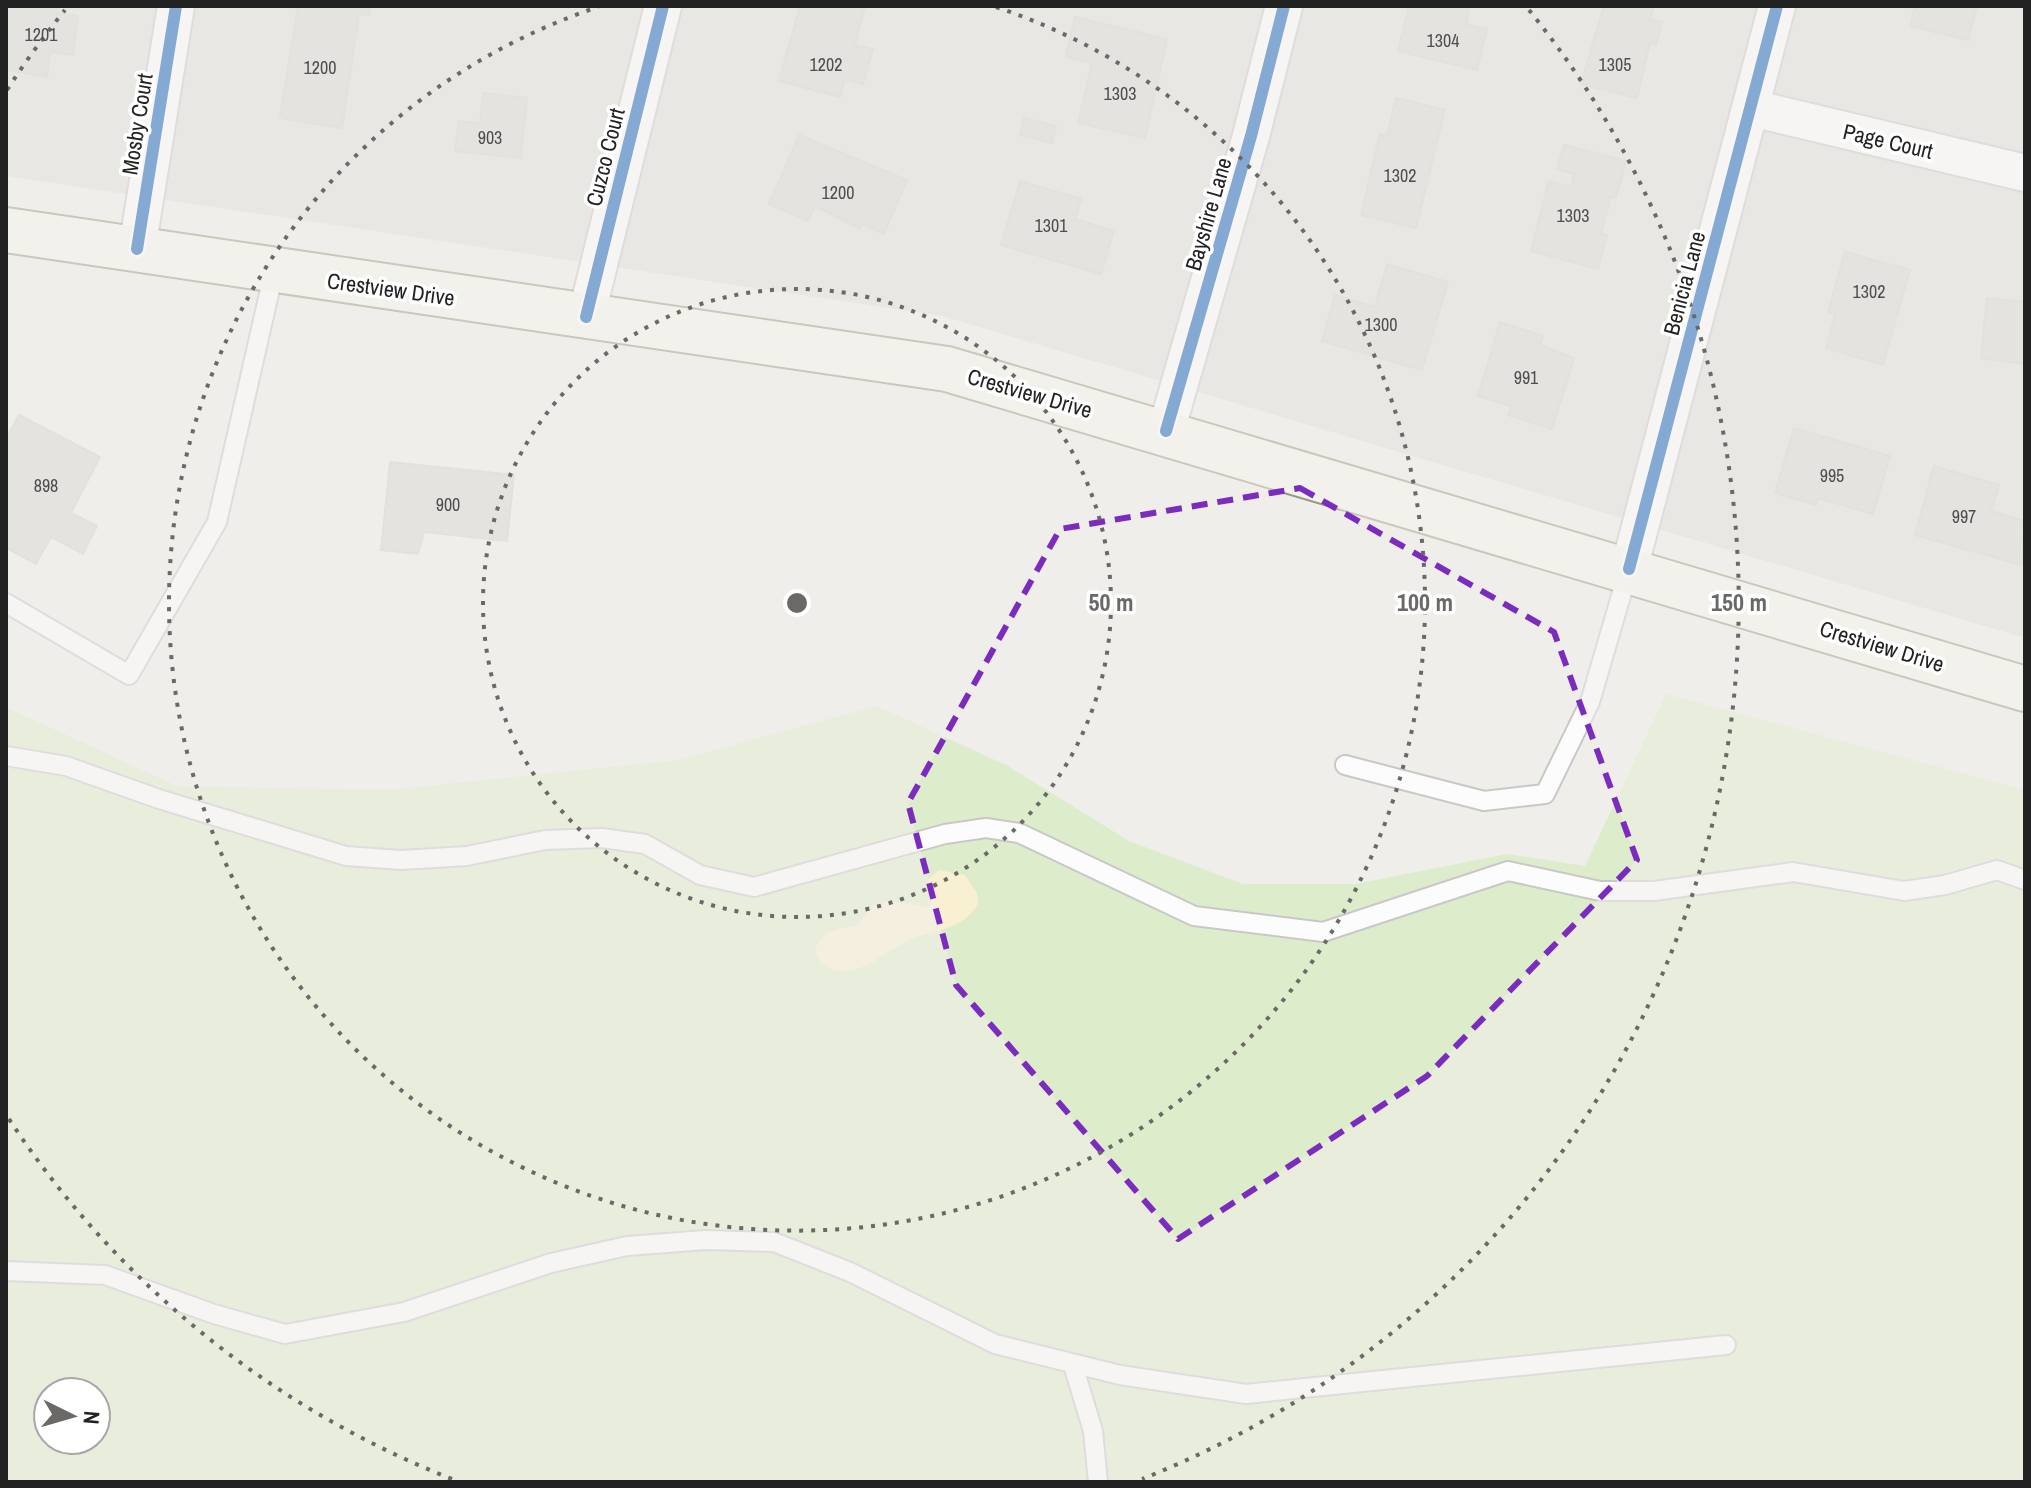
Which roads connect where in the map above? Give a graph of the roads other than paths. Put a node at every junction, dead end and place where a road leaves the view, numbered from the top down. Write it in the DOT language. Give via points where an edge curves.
graph roads {
  1 [pos="176,6"];
  2 [pos="663,6"];
  3 [pos="1284,6"];
  4 [pos="1777,6"];
  5 [pos="1752,108"];
  6 [pos="2025,173"];
  7 [pos="6,230"];
  8 [pos="137,249"];
  9 [pos="274,272"];
  10 [pos="586,317"];
  11 [pos="1166,431"];
  12 [pos="1629,569"];
  13 [pos="6,603"];
  14 [pos="2025,689"];
  15 [pos="6,756"];
  16 [pos="1345,765"];
  17 [pos="2025,880"];
  18 [pos="6,1271"];
  19 [pos="1726,1345"];
  20 [pos="1073,1365"];
  21 [pos="1098,1482"];
  1 -- 8 [label="street, Mosby Court"];
  2 -- 10 [label="street, Cuzco Court"];
  3 -- 11 [label="street, Bayshire Lane"];
  4 -- 5 [label="street, Benicia Lane"];
  5 -- 6 [label="street, Page Court"];
  5 -- 12 [label="street, Benicia Lane"];
  7 -- 8 [label="main road, Crestview Drive"];
  8 -- 9 [label="main road, Crestview Drive"];
  9 -- 10 [label="main road, Crestview Drive"];
  9 -- 13 [label="lane" via="217,522 129,675"];
  10 -- 11 [label="main road, Crestview Drive" via="947,369"];
  11 -- 12 [label="main road, Crestview Drive"];
  12 -- 14 [label="main road, Crestview Drive"];
  12 -- 16 [label="lane" via="1590,702 1545,794 1484,801"];
  15 -- 17 [label="lane" via="66,766 346,856 467,856 545,840 602,838 645,844 700,875 754,887 945,834 986,828 1019,833 1194,916 1323,932 1508,871 1600,891 1654,891 1793,872 1904,891 1997,870"];
  18 -- 20 [label="lane" via="105,1275 285,1334 404,1312 551,1263 627,1246 774,1242 850,1272 970,1335"];
  19 -- 20 [label="lane" via="1246,1394"];
  20 -- 21 [label="lane" via="1093,1431"];
}
